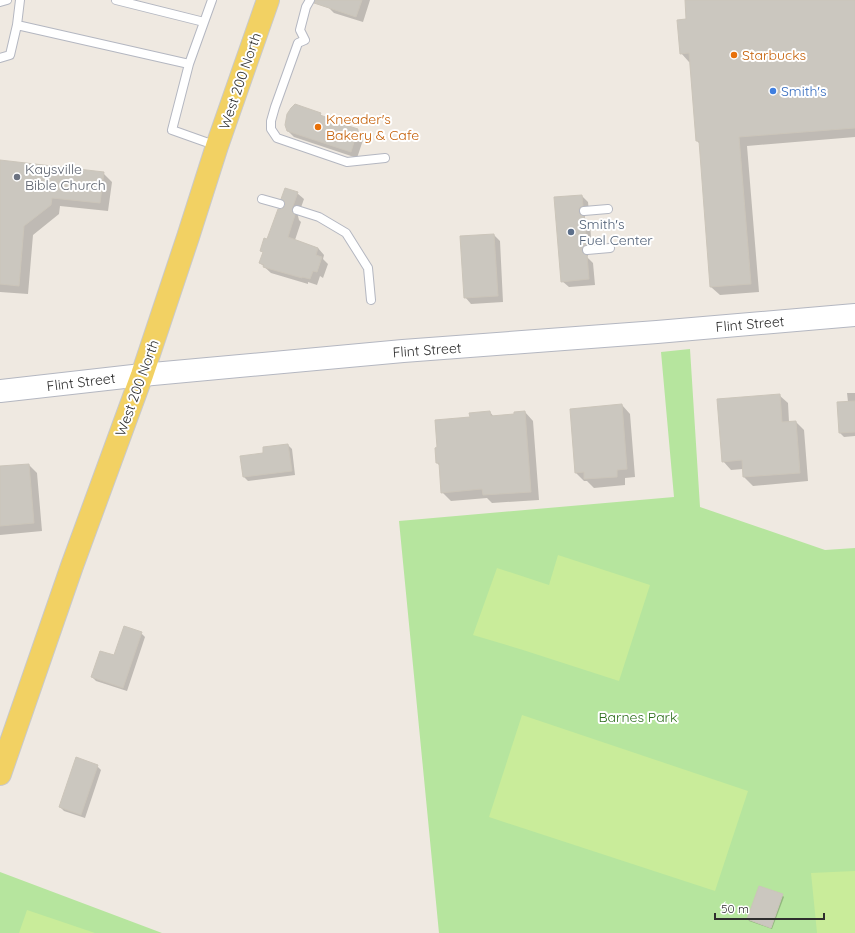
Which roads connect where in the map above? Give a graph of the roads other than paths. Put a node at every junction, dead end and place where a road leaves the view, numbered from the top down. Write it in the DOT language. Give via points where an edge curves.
graph roads {
  1 [pos="7,0"];
  2 [pos="20,0"];
  3 [pos="116,0"];
  4 [pos="212,0"];
  5 [pos="268,0"];
  6 [pos="310,0"];
  7 [pos="0,2"];
  8 [pos="204,22"];
  9 [pos="17,25"];
  10 [pos="0,58"];
  11 [pos="189,64"];
  12 [pos="217,146"];
  13 [pos="385,158"];
  14 [pos="262,199"];
  15 [pos="280,204"];
  16 [pos="608,209"];
  17 [pos="297,210"];
  18 [pos="584,211"];
  19 [pos="610,248"];
  20 [pos="587,250"];
  21 [pos="371,300"];
  22 [pos="855,315"];
  23 [pos="142,375"];
  24 [pos="0,391"];
  25 [pos="0,774"];
  1 -- 7 [label="lane"];
  2 -- 9 [label="lane"];
  3 -- 8 [label="lane"];
  4 -- 8 [label="lane"];
  5 -- 12 [label="main road, West 200 North"];
  6 -- 13 [label="lane" via="300,30 305,40 298,43 275,107 271,129 277,138 347,162"];
  8 -- 11 [label="lane"];
  9 -- 10 [label="lane" via="10,55"];
  9 -- 11 [label="lane"];
  11 -- 12 [label="lane" via="172,130"];
  12 -- 23 [label="main road, West 200 North"];
  14 -- 15 [label="lane"];
  16 -- 18 [label="lane"];
  17 -- 21 [label="lane" via="319,217 346,233 368,268"];
  19 -- 20 [label="lane"];
  22 -- 23 [label="street, Flint Street"];
  23 -- 24 [label="street, Flint Street"];
  23 -- 25 [label="main road, West 200 North"];
}
